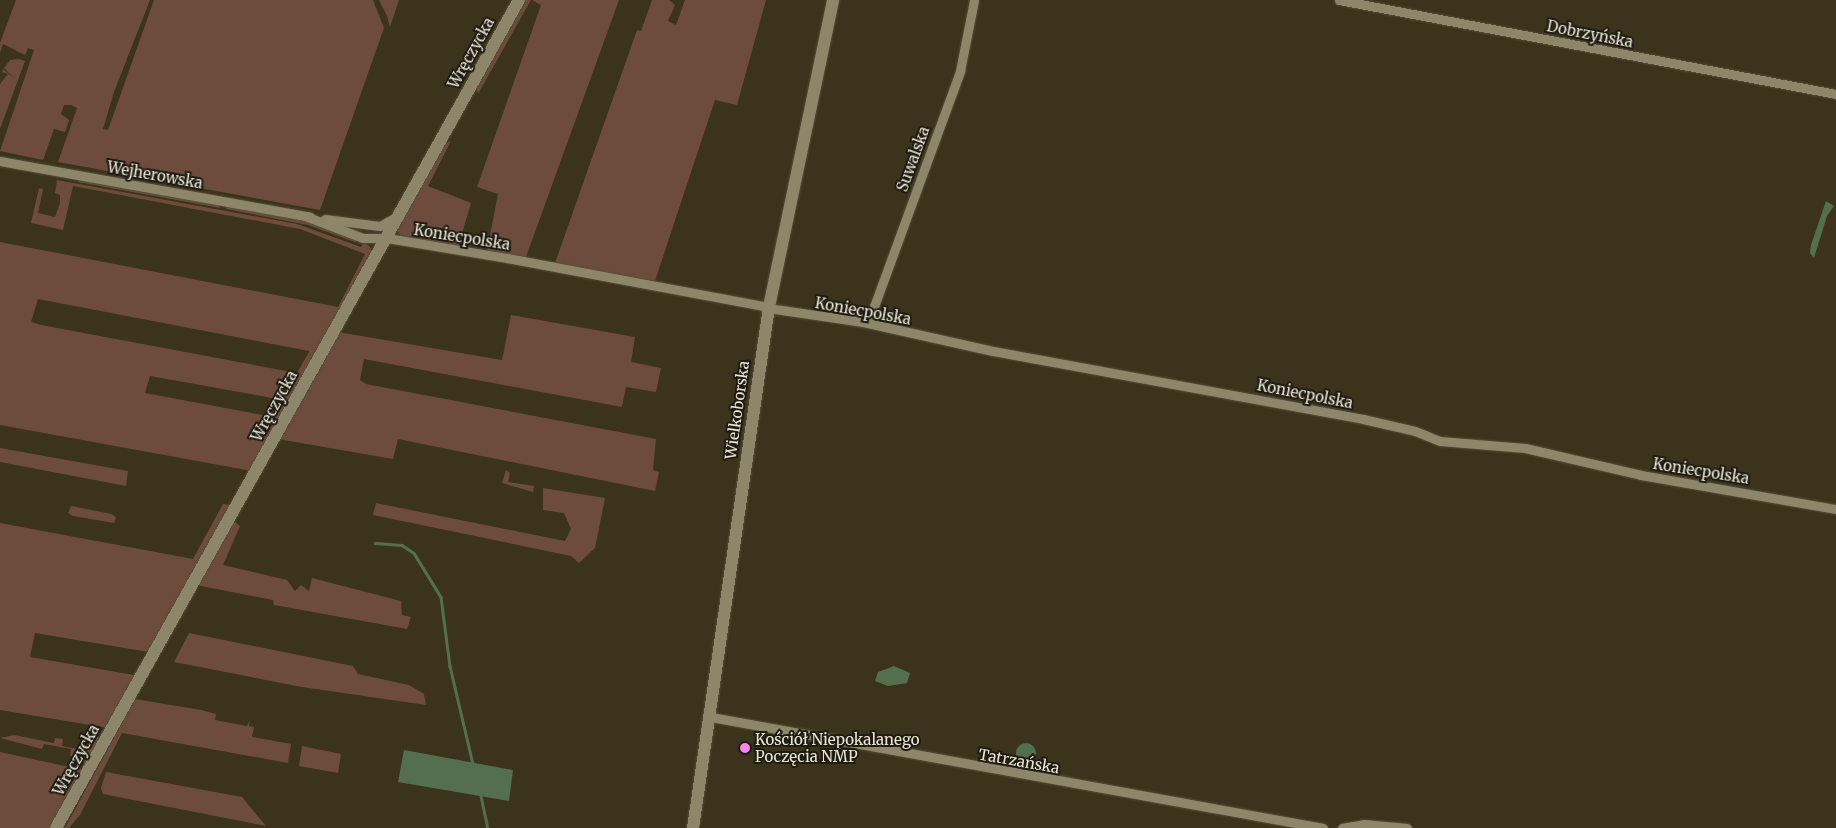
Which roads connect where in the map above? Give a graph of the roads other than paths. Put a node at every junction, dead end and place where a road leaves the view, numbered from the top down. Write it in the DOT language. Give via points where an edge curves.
graph roads {
  1 [pos="518,0"];
  2 [pos="833,0"];
  3 [pos="974,0"];
  4 [pos="1338,0"];
  5 [pos="1836,94"];
  6 [pos="0,161"];
  7 [pos="401,212"];
  8 [pos="304,216"];
  9 [pos="369,227"];
  10 [pos="363,238"];
  11 [pos="387,238"];
  12 [pos="373,263"];
  13 [pos="769,308"];
  14 [pos="863,322"];
  15 [pos="1836,509"];
  16 [pos="711,717"];
  17 [pos="56,828"];
  18 [pos="693,828"];
  19 [pos="1323,828"];
  20 [pos="1342,828"];
  21 [pos="1407,828"];
  1 -- 7 [label="main road, Wręczycka"];
  2 -- 13 [label="main road, Wielkoborska"];
  3 -- 14 [label="street, Suwalska" via="960,71 872,312"];
  4 -- 5 [label="street, Dobrzyńska"];
  6 -- 8 [label="street, Wejherowska"];
  7 -- 9 [label="street" via="385,225"];
  7 -- 11 [label="main road, Wręczycka"];
  8 -- 9 [label="street, Wejherowska"];
  8 -- 10 [label="street, Wejherowska"];
  9 -- 11 [label="street"];
  10 -- 11 [label="street"];
  10 -- 12 [label="street" via="372,246"];
  11 -- 12 [label="main road, Wręczycka"];
  11 -- 13 [label="street, Koniecpolska" via="670,286"];
  12 -- 17 [label="main road, Wręczycka"];
  13 -- 14 [label="street, Koniecpolska"];
  13 -- 16 [label="main road, Wielkoborska"];
  14 -- 15 [label="street, Koniecpolska" via="993,350 1363,419 1440,441 1525,448 1640,475"];
  16 -- 18 [label="main road, Wielkoborska"];
  16 -- 19 [label="street, Tatrzańska"];
  20 -- 21 [label="street" via="1364,824"];
}
